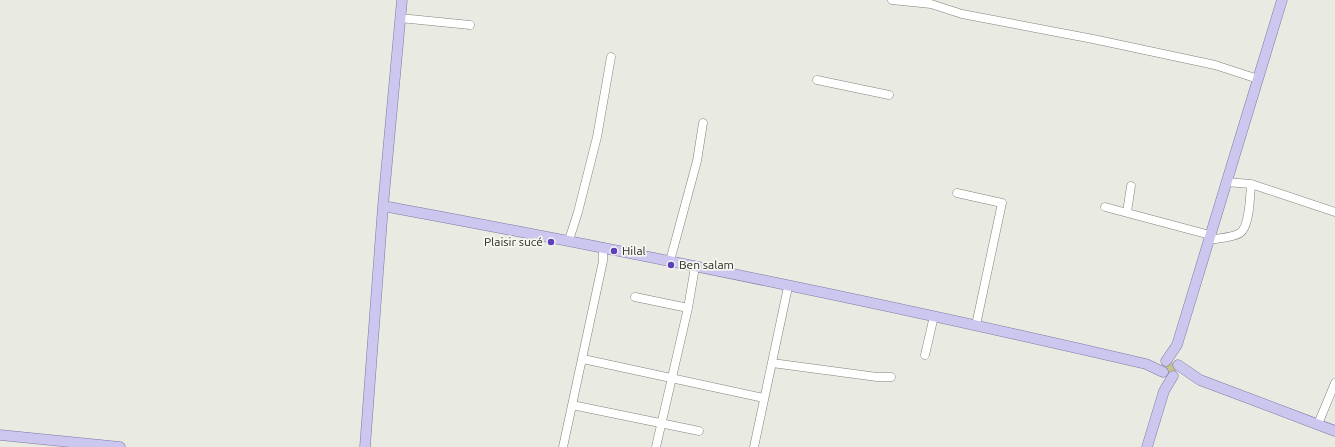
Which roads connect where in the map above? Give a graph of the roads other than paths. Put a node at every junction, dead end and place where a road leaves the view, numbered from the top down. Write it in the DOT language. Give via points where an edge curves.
graph roads {
  1 [pos="402,0"];
  2 [pos="892,0"];
  3 [pos="1282,0"];
  4 [pos="400,18"];
  5 [pos="470,25"];
  6 [pos="611,57"];
  7 [pos="1258,79"];
  8 [pos="817,80"];
  9 [pos="890,96"];
  10 [pos="703,123"];
  11 [pos="1226,182"];
  12 [pos="1251,184"];
  13 [pos="1131,186"];
  14 [pos="957,193"];
  15 [pos="383,206"];
  16 [pos="1105,207"];
  17 [pos="1127,212"];
  18 [pos="1335,212"];
  19 [pos="1209,237"];
  20 [pos="569,240"];
  21 [pos="604,247"];
  22 [pos="670,261"];
  23 [pos="695,267"];
  24 [pos="788,287"];
  25 [pos="635,297"];
  26 [pos="688,308"];
  27 [pos="934,316"];
  28 [pos="976,325"];
  29 [pos="1177,345"];
  30 [pos="925,355"];
  31 [pos="583,359"];
  32 [pos="772,363"];
  33 [pos="1178,364"];
  34 [pos="1168,370"];
  35 [pos="891,377"];
  36 [pos="672,378"];
  37 [pos="1200,380"];
  38 [pos="1335,382"];
  39 [pos="764,398"];
  40 [pos="572,405"];
  41 [pos="1318,424"];
  42 [pos="662,425"];
  43 [pos="699,431"];
  44 [pos="1335,431"];
  45 [pos="0,435"];
  46 [pos="114,447"];
  47 [pos="365,447"];
  48 [pos="563,447"];
  49 [pos="656,447"];
  50 [pos="754,447"];
  51 [pos="1147,447"];
  1 -- 4 [label="main road"];
  2 -- 7 [label="street" via="931,4 962,14 1215,65"];
  3 -- 7 [label="main road"];
  4 -- 5 [label="street"];
  4 -- 15 [label="main road"];
  6 -- 20 [label="street" via="597,137"];
  7 -- 11 [label="main road"];
  8 -- 9 [label="street"];
  10 -- 22 [label="street" via="697,162"];
  11 -- 12 [label="street"];
  11 -- 19 [label="main road"];
  12 -- 18 [label="street"];
  12 -- 19 [label="street" via="1248,216 1243,229 1239,234"];
  13 -- 17 [label="street"];
  14 -- 28 [label="street" via="1002,203"];
  15 -- 20 [label="main road"];
  15 -- 47 [label="main road"];
  16 -- 17 [label="street"];
  17 -- 19 [label="street"];
  19 -- 29 [label="main road"];
  20 -- 21 [label="main road"];
  21 -- 22 [label="main road"];
  21 -- 31 [label="street"];
  22 -- 23 [label="main road"];
  23 -- 24 [label="main road"];
  23 -- 26 [label="street"];
  24 -- 27 [label="main road"];
  24 -- 32 [label="street"];
  25 -- 26 [label="street"];
  26 -- 36 [label="street"];
  27 -- 28 [label="main road"];
  27 -- 30 [label="street"];
  28 -- 34 [label="main road"];
  29 -- 33 [label="main road"];
  29 -- 34 [label="main road"];
  31 -- 36 [label="street"];
  31 -- 40 [label="street"];
  32 -- 35 [label="street"];
  32 -- 39 [label="street"];
  33 -- 34 [label="main road" via="1179,371"];
  33 -- 37 [label="main road"];
  34 -- 37 [label="main road"];
  34 -- 51 [label="main road"];
  36 -- 39 [label="street"];
  36 -- 42 [label="street"];
  37 -- 41 [label="main road"];
  38 -- 41 [label="street"];
  39 -- 50 [label="street"];
  40 -- 42 [label="street"];
  40 -- 48 [label="street"];
  41 -- 44 [label="main road"];
  42 -- 43 [label="street"];
  42 -- 49 [label="street"];
  45 -- 46 [label="main road"];
}
